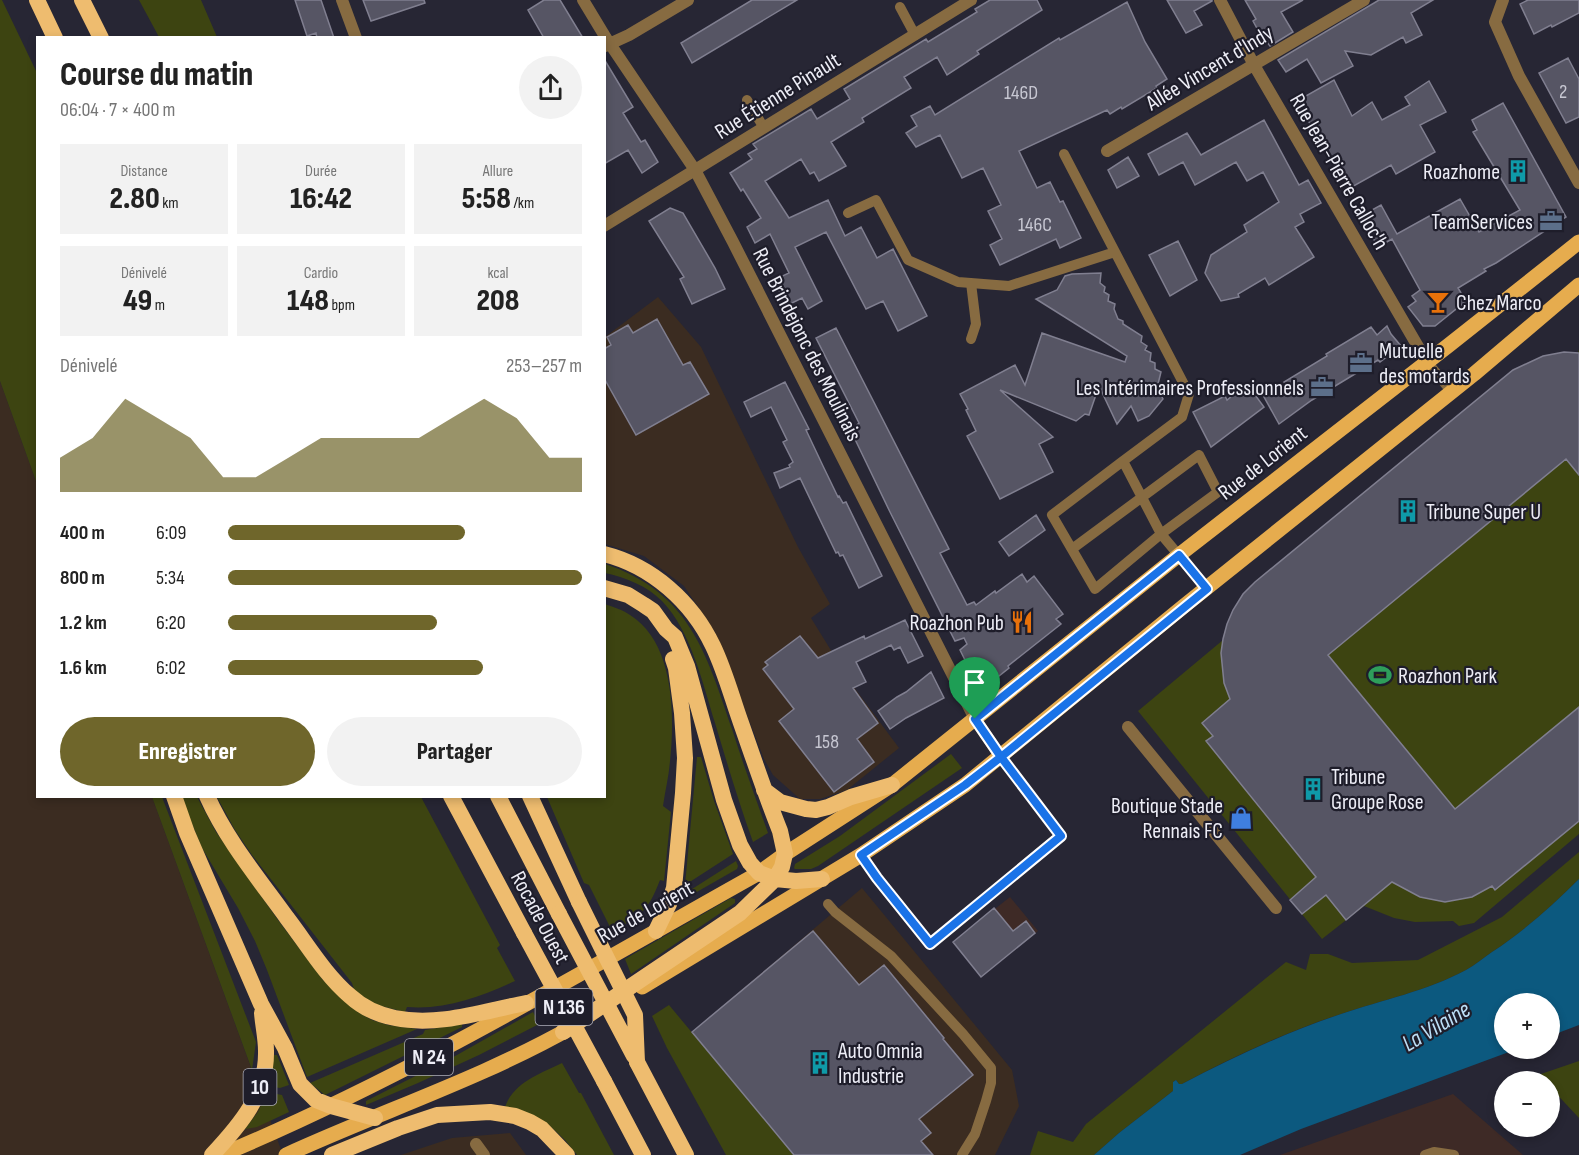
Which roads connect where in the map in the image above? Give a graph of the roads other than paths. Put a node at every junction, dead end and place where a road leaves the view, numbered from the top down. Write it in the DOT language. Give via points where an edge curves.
graph roads {
  1 [pos="37,0"];
  2 [pos="82,0"];
  3 [pos="342,0"];
  4 [pos="583,0"];
  5 [pos="687,0"];
  6 [pos="971,0"];
  7 [pos="1220,0"];
  8 [pos="1364,0"];
  9 [pos="1503,0"];
  10 [pos="900,7"];
  11 [pos="915,35"];
  12 [pos="54,36"];
  13 [pos="100,36"];
  14 [pos="355,36"];
  15 [pos="602,36"];
  16 [pos="607,45"];
  17 [pos="1254,65"];
  18 [pos="747,100"];
  19 [pos="764,128"];
  20 [pos="1107,151"];
  21 [pos="1064,154"];
  22 [pos="695,170"];
  23 [pos="1579,183"];
  24 [pos="848,213"];
  25 [pos="606,225"];
  26 [pos="1579,242"];
  27 [pos="1114,252"];
  28 [pos="971,283"];
  29 [pos="1579,285"];
  30 [pos="971,339"];
  31 [pos="1427,362"];
  32 [pos="1452,392"];
  33 [pos="1123,461"];
  34 [pos="1142,497"];
  35 [pos="1161,534"];
  36 [pos="1072,549"];
  37 [pos="606,555"];
  38 [pos="1179,555"];
  39 [pos="606,588"];
  40 [pos="1207,589"];
  41 [pos="666,629"];
  42 [pos="975,719"];
  43 [pos="1128,727"];
  44 [pos="1001,757"];
  45 [pos="892,785"];
  46 [pos="764,790"];
  47 [pos="175,798"];
  48 [pos="208,798"];
  49 [pos="452,798"];
  50 [pos="499,798"];
  51 [pos="531,798"];
  52 [pos="785,854"];
  53 [pos="861,855"];
  54 [pos="767,876"];
  55 [pos="822,879"];
  56 [pos="828,904"];
  57 [pos="1276,908"];
  58 [pos="656,931"];
  59 [pos="526,1003"];
  60 [pos="261,1004"];
  61 [pos="563,1032"];
  62 [pos="637,1062"];
  63 [pos="331,1106"];
  64 [pos="375,1118"];
  65 [pos="476,1144"];
  66 [pos="212,1155"];
  67 [pos="221,1155"];
  68 [pos="286,1155"];
  69 [pos="332,1155"];
  70 [pos="484,1155"];
  71 [pos="567,1155"];
  72 [pos="643,1155"];
  73 [pos="686,1155"];
  74 [pos="962,1155"];
  75 [pos="1425,1155"];
  76 [pos="1454,1155"];
  1 -- 12 [label="highway"];
  2 -- 13 [label="highway"];
  3 -- 14 [label="street"];
  4 -- 15 [label="street, Rue Brindejonc des Moulinais"];
  5 -- 16 [label="street"];
  6 -- 11 [label="street, Rue Étienne Pinault"];
  7 -- 17 [label="street, Rue Jean-Pierre Calloc'h"];
  8 -- 17 [label="street, Allée Vincent d'Indy"];
  9 -- 23 [label="street" via="1495,22 1519,76"];
  10 -- 11 [label="lane"];
  11 -- 19 [label="street, Rue Étienne Pinault"];
  16 -- 22 [label="street, Rue Brindejonc des Moulinais"];
  17 -- 20 [label="street, Allée Vincent d'Indy"];
  17 -- 31 [label="street, Rue Jean-Pierre Calloc'h"];
  18 -- 19 [label="lane"];
  19 -- 22 [label="street, Rue Étienne Pinault"];
  21 -- 27 [label="lane"];
  22 -- 25 [label="street, Rue Étienne Pinault"];
  22 -- 42 [label="street, Rue Brindejonc des Moulinais"];
  24 -- 28 [label="lane" via="876,200 909,260 958,282"];
  26 -- 31 [label="main road, Rue de Lorient"];
  27 -- 28 [label="lane" via="1009,286"];
  27 -- 33 [label="lane" via="1189,394 1182,417"];
  28 -- 30 [label="lane" via="976,324"];
  29 -- 32 [label="main road"];
  31 -- 32 [label="lane"];
  31 -- 38 [label="main road, Rue de Lorient"];
  32 -- 40 [label="main road"];
  33 -- 34 [label="lane"];
  33 -- 36 [label="lane" via="1052,515"];
  34 -- 35 [label="lane"];
  34 -- 35 [label="lane" via="1199,455 1218,492"];
  34 -- 36 [label="lane"];
  35 -- 36 [label="lane" via="1095,589"];
  35 -- 38 [label="lane"];
  37 -- 46 [label="highway" via="637,566 664,584 704,630 724,672"];
  38 -- 40 [label="lane"];
  38 -- 42 [label="main road, Rue de Lorient"];
  39 -- 41 [label="highway" via="628,594 653,611"];
  40 -- 44 [label="main road"];
  41 -- 54 [label="highway" via="675,637 687,666 740,846 750,863"];
  41 -- 58 [label="highway" via="681,694 685,758 674,888"];
  42 -- 44 [label="street"];
  42 -- 45 [label="main road, Rue de Lorient"];
  43 -- 57 [label="street"];
  44 -- 53 [label="main road"];
  44 -- 53 [label="lane" via="1061,836 930,944"];
  45 -- 46 [label="highway" via="816,810 780,802"];
  45 -- 52 [label="main road, Rue de Lorient"];
  46 -- 52 [label="highway"];
  47 -- 60 [label="highway, 10"];
  48 -- 59 [label="highway" via="222,827 320,962 343,990 361,1004 394,1018 421,1021"];
  49 -- 72 [label="highway, Rocade Ouest / N 136, bridge"];
  50 -- 62 [label="highway, Rocade Ouest / N 136, bridge"];
  51 -- 62 [label="highway, bridge" via="634,1015"];
  52 -- 54 [label="highway" via="782,867"];
  53 -- 55 [label="main road"];
  54 -- 55 [label="highway" via="796,881"];
  54 -- 58 [label="main road, Rue de Lorient"];
  54 -- 61 [label="highway" via="740,913"];
  55 -- 61 [label="main road"];
  56 -- 74 [label="lane" via="891,956 991,1068 991,1083 975,1134"];
  58 -- 59 [label="main road, Rue de Lorient / N 24"];
  59 -- 63 [label="main road, Rue de Lorient / N 24"];
  60 -- 63 [label="highway" via="300,1084 316,1100"];
  60 -- 66 [label="highway, 10" via="266,1049 263,1079 251,1108"];
  61 -- 64 [label="main road, N 24"];
  62 -- 73 [label="highway, Rocade Ouest / N 136"];
  63 -- 64 [label="highway"];
  63 -- 67 [label="main road, Rue de Lorient / N 24"];
  64 -- 68 [label="main road, N 24"];
  65 -- 70 [label="street"];
  69 -- 71 [label="highway" via="437,1115 490,1112 530,1122"];
  75 -- 76 [label="lane"];
}
